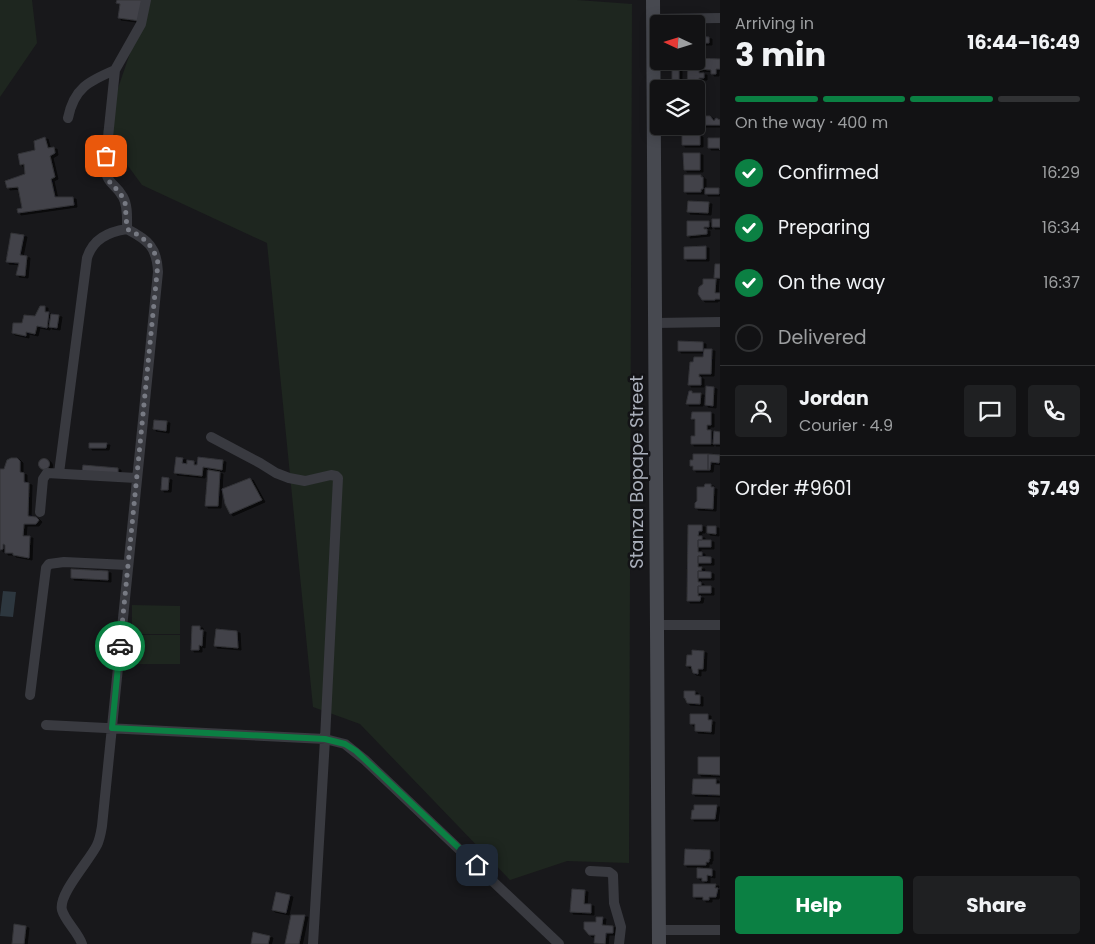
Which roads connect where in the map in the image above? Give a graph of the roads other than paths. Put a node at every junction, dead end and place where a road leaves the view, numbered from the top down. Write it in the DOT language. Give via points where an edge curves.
graph roads {
  1 [pos="146,0"];
  2 [pos="653,0"];
  3 [pos="661,0"];
  4 [pos="657,15"];
  5 [pos="659,15"];
  6 [pos="705,18"];
  7 [pos="720,18"];
  8 [pos="114,70"];
  9 [pos="658,70"];
  10 [pos="68,118"];
  11 [pos="662,135"];
  12 [pos="127,229"];
  13 [pos="720,322"];
  14 [pos="660,323"];
  15 [pos="211,437"];
  16 [pos="59,473"];
  17 [pos="136,478"];
  18 [pos="40,512"];
  19 [pos="128,565"];
  20 [pos="660,625"];
  21 [pos="720,625"];
  22 [pos="30,695"];
  23 [pos="46,725"];
  24 [pos="112,728"];
  25 [pos="325,739"];
  26 [pos="590,871"];
  27 [pos="720,930"];
  28 [pos="546,931"];
  29 [pos="663,937"];
  30 [pos="82,944"];
  31 [pos="313,944"];
  32 [pos="545,944"];
  33 [pos="559,944"];
  34 [pos="619,944"];
  1 -- 8 [label="street" via="141,24"];
  2 -- 4 [label="main road, Stanza Bopape Street"];
  3 -- 5 [label="main road, Stanza Bopape Street"];
  6 -- 7 [label="street"];
  8 -- 10 [label="street" via="79,91 70,106"];
  8 -- 12 [label="street" via="105,166 108,180 125,202"];
  9 -- 14 [label="main road, Stanza Bopape Street"];
  11 -- 14 [label="main road, Stanza Bopape Street"];
  12 -- 16 [label="street" via="100,238 87,258"];
  12 -- 17 [label="street" via="152,246 158,263"];
  13 -- 14 [label="street"];
  14 -- 20 [label="main road, Stanza Bopape Street"];
  15 -- 25 [label="street" via="283,476 297,480 330,475 338,478"];
  16 -- 17 [label="street"];
  16 -- 18 [label="street" via="47,473 43,479"];
  17 -- 19 [label="street"];
  19 -- 22 [label="street" via="49,564"];
  19 -- 24 [label="street"];
  20 -- 21 [label="street"];
  20 -- 29 [label="main road, Stanza Bopape Street"];
  23 -- 24 [label="street"];
  24 -- 25 [label="street"];
  24 -- 30 [label="street" via="100,836 62,904 62,910"];
  25 -- 28 [label="street" via="345,744 366,760"];
  25 -- 31 [label="street"];
  26 -- 34 [label="street" via="613,875 614,903 621,927"];
  27 -- 29 [label="street"];
  28 -- 32 [label="street"];
  28 -- 33 [label="street"];
}
